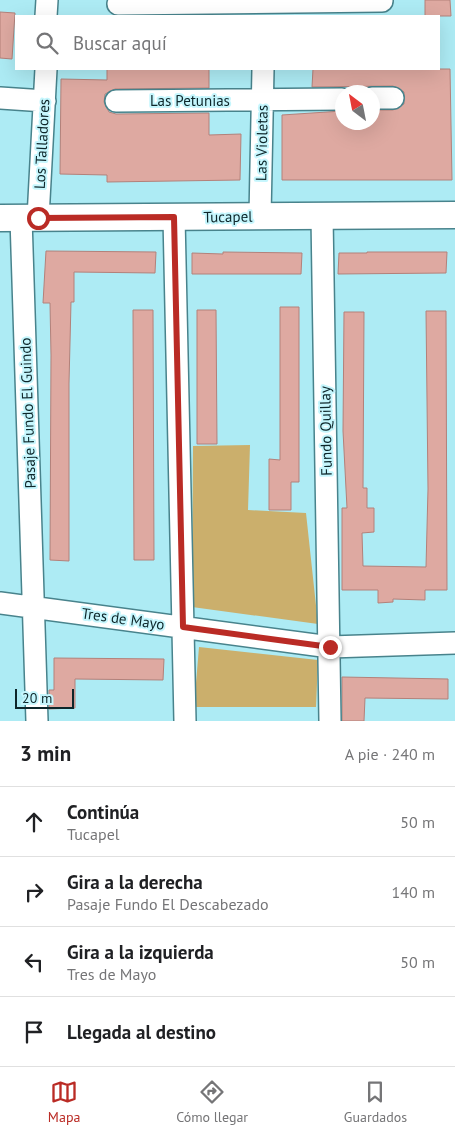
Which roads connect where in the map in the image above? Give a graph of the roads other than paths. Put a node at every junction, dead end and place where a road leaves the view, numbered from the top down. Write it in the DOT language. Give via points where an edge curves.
graph roads {
  1 [pos="47,0"];
  2 [pos="382,1"];
  3 [pos="118,4"];
  4 [pos="263,7"];
  5 [pos="46,15"];
  6 [pos="46,70"];
  7 [pos="263,70"];
  8 [pos="0,98"];
  9 [pos="335,99"];
  10 [pos="263,100"];
  11 [pos="45,101"];
  12 [pos="116,101"];
  13 [pos="455,215"];
  14 [pos="260,216"];
  15 [pos="322,216"];
  16 [pos="174,217"];
  17 [pos="20,218"];
  18 [pos="0,602"];
  19 [pos="35,607"];
  20 [pos="183,627"];
  21 [pos="455,643"];
  22 [pos="330,647"];
  23 [pos="37,721"];
  24 [pos="184,721"];
  25 [pos="330,721"];
  1 -- 5 [label="street"];
  2 -- 4 [label="street"];
  3 -- 4 [label="street"];
  6 -- 11 [label="street, Los Talladores"];
  7 -- 10 [label="street, Las Violetas"];
  8 -- 11 [label="street"];
  9 -- 10 [label="street, Las Petunias"];
  10 -- 12 [label="street, Las Petunias"];
  10 -- 14 [label="street, Las Violetas"];
  11 -- 17 [label="street, Los Talladores"];
  13 -- 15 [label="street, Tucapel"];
  14 -- 15 [label="street, Tucapel"];
  14 -- 16 [label="street, Tucapel"];
  15 -- 22 [label="street, Fundo Quillay"];
  16 -- 17 [label="street, Tucapel"];
  16 -- 20 [label="street"];
  17 -- 19 [label="street, Pasaje Fundo El Guindo"];
  18 -- 19 [label="street, Tres de Mayo"];
  19 -- 20 [label="street, Tres de Mayo"];
  19 -- 23 [label="street, Pasaje Fundo El Guindo"];
  20 -- 22 [label="street, Tres de Mayo"];
  20 -- 24 [label="street"];
  21 -- 22 [label="street, Tres de Mayo"];
  22 -- 25 [label="street, Fundo Quillay"];
}
